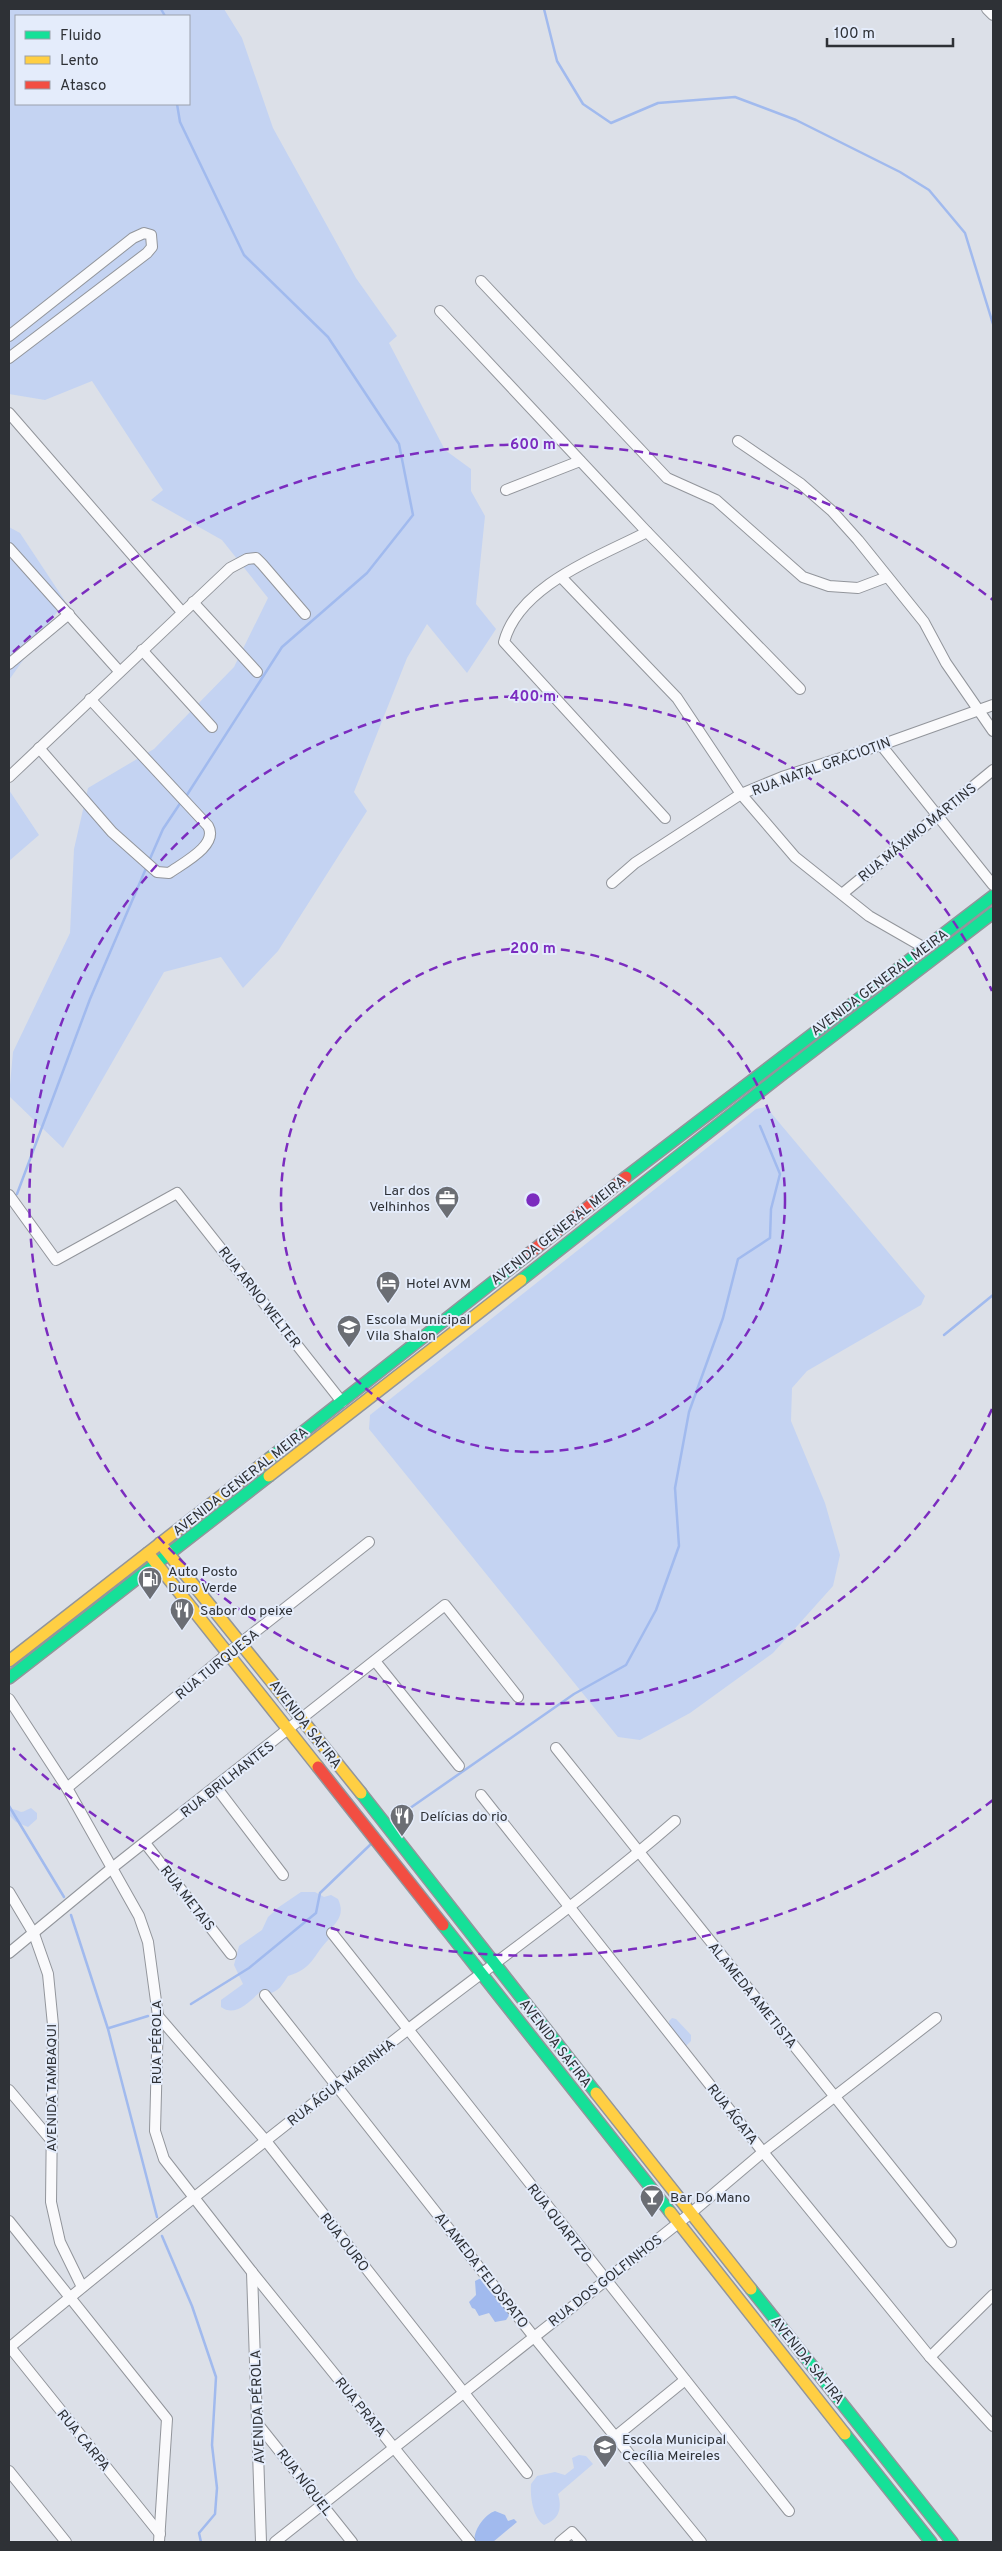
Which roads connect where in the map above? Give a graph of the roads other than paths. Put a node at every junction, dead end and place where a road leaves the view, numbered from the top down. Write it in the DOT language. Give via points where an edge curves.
graph roads {
  1 [pos="987,9"];
  2 [pos="993,15"];
  3 [pos="481,282"];
  4 [pos="440,311"];
  5 [pos="9,336"];
  6 [pos="9,358"];
  7 [pos="9,413"];
  8 [pos="738,441"];
  9 [pos="580,461"];
  10 [pos="506,490"];
  11 [pos="647,532"];
  12 [pos="10,553"];
  13 [pos="561,577"];
  14 [pos="887,577"];
  15 [pos="193,602"];
  16 [pos="182,612"];
  17 [pos="69,614"];
  18 [pos="305,614"];
  19 [pos="142,650"];
  20 [pos="9,664"];
  21 [pos="120,671"];
  22 [pos="257,672"];
  23 [pos="800,689"];
  24 [pos="90,699"];
  25 [pos="993,705"];
  26 [pos="977,710"];
  27 [pos="212,727"];
  28 [pos="993,731"];
  29 [pos="881,745"];
  30 [pos="39,748"];
  31 [pos="993,770"];
  32 [pos="9,777"];
  33 [pos="741,794"];
  34 [pos="938,814"];
  35 [pos="665,818"];
  36 [pos="612,883"];
  37 [pos="993,885"];
  38 [pos="842,894"];
  39 [pos="993,896"];
  40 [pos="993,913"];
  41 [pos="923,947"];
  42 [pos="932,959"];
  43 [pos="9,1195"];
  44 [pos="342,1402"];
  45 [pos="352,1413"];
  46 [pos="369,1542"];
  47 [pos="160,1543"];
  48 [pos="148,1552"];
  49 [pos="168,1553"];
  50 [pos="156,1562"];
  51 [pos="242,1642"];
  52 [pos="228,1653"];
  53 [pos="375,1661"];
  54 [pos="9,1662"];
  55 [pos="9,1678"];
  56 [pos="518,1697"];
  57 [pos="9,1699"];
  58 [pos="303,1719"];
  59 [pos="289,1729"];
  60 [pos="556,1748"];
  61 [pos="459,1766"];
  62 [pos="216,1787"];
  63 [pos="67,1788"];
  64 [pos="482,1795"];
  65 [pos="675,1821"];
  66 [pos="145,1843"];
  67 [pos="638,1853"];
  68 [pos="112,1868"];
  69 [pos="283,1875"];
  70 [pos="9,1892"];
  71 [pos="569,1908"];
  72 [pos="332,1933"];
  73 [pos="34,1934"];
  74 [pos="9,1953"];
  75 [pos="231,1954"];
  76 [pos="494,1965"];
  77 [pos="484,1974"];
  78 [pos="265,1995"];
  79 [pos="158,2016"];
  80 [pos="936,2018"];
  81 [pos="408,2030"];
  82 [pos="337,2085"];
  83 [pos="9,2090"];
  84 [pos="835,2098"];
  85 [pos="51,2140"];
  86 [pos="266,2141"];
  87 [pos="763,2152"];
  88 [pos="193,2197"];
  89 [pos="691,2214"];
  90 [pos="9,2221"];
  91 [pos="678,2223"];
  92 [pos="951,2242"];
  93 [pos="252,2272"];
  94 [pos="604,2280"];
  95 [pos="82,2287"];
  96 [pos="993,2296"];
  97 [pos="70,2297"];
  98 [pos="534,2336"];
  99 [pos="9,2347"];
  100 [pos="930,2357"];
  101 [pos="817,2371"];
  102 [pos="684,2380"];
  103 [pos="805,2382"];
  104 [pos="463,2392"];
  105 [pos="257,2423"];
  106 [pos="992,2424"];
  107 [pos="615,2437"];
  108 [pos="394,2448"];
  109 [pos="9,2471"];
  110 [pos="527,2473"];
  111 [pos="322,2505"];
  112 [pos="789,2512"];
  113 [pos="160,2538"];
  114 [pos="66,2542"];
  115 [pos="261,2542"];
  116 [pos="274,2542"];
  117 [pos="352,2542"];
  118 [pos="470,2542"];
  119 [pos="560,2542"];
  120 [pos="581,2542"];
  121 [pos="701,2542"];
  122 [pos="931,2542"];
  123 [pos="952,2542"];
  1 -- 2 [label="street"];
  3 -- 14 [label="street" via="667,478 716,500 803,577 828,586 858,588"];
  4 -- 9 [label="street"];
  5 -- 6 [label="street" via="133,238 144,233 151,235 152,247 147,253"];
  7 -- 16 [label="street"];
  8 -- 14 [label="street" via="801,484 832,511"];
  9 -- 10 [label="street"];
  9 -- 11 [label="street"];
  11 -- 13 [label="street"];
  11 -- 23 [label="street"];
  12 -- 17 [label="street"];
  13 -- 33 [label="street" via="677,698"];
  13 -- 35 [label="street" via="534,595 508,628 504,642"];
  14 -- 26 [label="street" via="924,622"];
  15 -- 16 [label="street"];
  15 -- 18 [label="street" via="230,568 256,558"];
  15 -- 22 [label="street"];
  16 -- 19 [label="street"];
  17 -- 20 [label="street"];
  17 -- 21 [label="street"];
  19 -- 21 [label="street"];
  19 -- 27 [label="street"];
  21 -- 24 [label="street"];
  24 -- 30 [label="street"];
  24 -- 30 [label="street" via="208,826 211,838 203,848 169,873 157,872 112,832"];
  25 -- 26 [label="street, RUA NATAL GRACIOTIN"];
  26 -- 28 [label="street"];
  26 -- 29 [label="street, RUA NATAL GRACIOTIN"];
  29 -- 33 [label="street, RUA NATAL GRACIOTIN" via="782,777"];
  29 -- 34 [label="street"];
  30 -- 32 [label="street"];
  31 -- 34 [label="street, RUA MÁXIMO MARTINS"];
  33 -- 36 [label="street, RUA NATAL GRACIOTIN" via="635,863"];
  33 -- 38 [label="street" via="795,857"];
  34 -- 37 [label="street"];
  34 -- 38 [label="street, RUA MÁXIMO MARTINS"];
  38 -- 41 [label="street" via="870,916"];
  39 -- 41 [label="street, AVENIDA GENERAL MEIRA"];
  40 -- 42 [label="street, AVENIDA GENERAL MEIRA"];
  41 -- 42 [label="street"];
  41 -- 44 [label="street, AVENIDA GENERAL MEIRA"];
  42 -- 45 [label="street, AVENIDA GENERAL MEIRA"];
  43 -- 44 [label="street, RUA ARNO WELTER" via="56,1260 177,1193"];
  44 -- 45 [label="street"];
  44 -- 47 [label="street, AVENIDA GENERAL MEIRA"];
  45 -- 49 [label="street, AVENIDA GENERAL MEIRA"];
  46 -- 51 [label="street, RUA TURQUESA"];
  47 -- 48 [label="street, AVENIDA GENERAL MEIRA"];
  47 -- 49 [label="street, AVENIDA SAFIRA"];
  48 -- 50 [label="street, AVENIDA SAFIRA"];
  48 -- 54 [label="street, AVENIDA GENERAL MEIRA"];
  49 -- 50 [label="street, AVENIDA GENERAL MEIRA"];
  49 -- 51 [label="street, AVENIDA SAFIRA"];
  50 -- 52 [label="street, AVENIDA SAFIRA"];
  50 -- 55 [label="street, AVENIDA GENERAL MEIRA"];
  51 -- 52 [label="street, RUA TURQUESA"];
  51 -- 58 [label="street, AVENIDA SAFIRA"];
  52 -- 59 [label="street, AVENIDA SAFIRA"];
  52 -- 63 [label="street, RUA TURQUESA"];
  53 -- 56 [label="street, RUA BRILHANTES" via="445,1605"];
  53 -- 58 [label="street, RUA BRILHANTES"];
  53 -- 61 [label="street"];
  57 -- 63 [label="street, RUA PÉROLA"];
  58 -- 59 [label="street, RUA BRILHANTES"];
  58 -- 76 [label="street, AVENIDA SAFIRA"];
  59 -- 62 [label="street, RUA BRILHANTES"];
  59 -- 77 [label="street, AVENIDA SAFIRA"];
  60 -- 67 [label="street, ALAMEDA AMETISTA"];
  62 -- 66 [label="street, RUA BRILHANTES"];
  62 -- 69 [label="street"];
  63 -- 68 [label="street, RUA PÉROLA"];
  64 -- 71 [label="street, RUA ÁGATA"];
  65 -- 67 [label="street, RUA ÁGUA MARINHA"];
  66 -- 68 [label="street, RUA BRILHANTES"];
  66 -- 75 [label="street, RUA METAIS"];
  67 -- 71 [label="street, RUA ÁGUA MARINHA"];
  67 -- 84 [label="street, ALAMEDA AMETISTA"];
  68 -- 73 [label="street, RUA BRILHANTES"];
  68 -- 79 [label="street, RUA PÉROLA" via="139,1916 148,1942"];
  70 -- 73 [label="street, AVENIDA TAMBAQUI"];
  71 -- 76 [label="street, RUA ÁGUA MARINHA"];
  71 -- 87 [label="street, RUA ÁGATA"];
  72 -- 81 [label="street, RUA QUARTZO"];
  73 -- 74 [label="street, RUA BRILHANTES"];
  73 -- 85 [label="street, AVENIDA TAMBAQUI" via="48,1974 53,2025"];
  76 -- 77 [label="street, RUA ÁGUA MARINHA"];
  76 -- 89 [label="street, AVENIDA SAFIRA"];
  77 -- 81 [label="street, RUA ÁGUA MARINHA"];
  77 -- 91 [label="street, AVENIDA SAFIRA"];
  78 -- 82 [label="street, ALAMEDA FELDSPATO"];
  79 -- 86 [label="street, RUA OURO"];
  79 -- 88 [label="street, RUA PÉROLA" via="154,2130 164,2159"];
  80 -- 84 [label="street, RUA DOS GOLFINHOS"];
  81 -- 82 [label="street, RUA ÁGUA MARINHA"];
  81 -- 94 [label="street, RUA QUARTZO"];
  82 -- 86 [label="street, RUA ÁGUA MARINHA"];
  82 -- 98 [label="street, ALAMEDA FELDSPATO"];
  83 -- 85 [label="street"];
  84 -- 87 [label="street, RUA DOS GOLFINHOS"];
  84 -- 92 [label="street, ALAMEDA AMETISTA"];
  85 -- 95 [label="street, AVENIDA TAMBAQUI" via="51,2202 60,2242"];
  86 -- 88 [label="street, RUA ÁGUA MARINHA"];
  86 -- 104 [label="street, RUA OURO"];
  87 -- 89 [label="street, RUA DOS GOLFINHOS"];
  87 -- 100 [label="street, RUA ÁGATA"];
  88 -- 93 [label="street, RUA PÉROLA"];
  88 -- 95 [label="street, RUA ÁGUA MARINHA"];
  89 -- 91 [label="street, RUA DOS GOLFINHOS"];
  89 -- 101 [label="street, AVENIDA SAFIRA"];
  90 -- 97 [label="street"];
  91 -- 94 [label="street, RUA DOS GOLFINHOS"];
  91 -- 103 [label="street, AVENIDA SAFIRA"];
  93 -- 105 [label="street, AVENIDA PÉROLA"];
  93 -- 108 [label="street, RUA PRATA"];
  94 -- 98 [label="street, RUA DOS GOLFINHOS"];
  94 -- 102 [label="street, RUA QUARTZO"];
  95 -- 97 [label="street, RUA ÁGUA MARINHA"];
  96 -- 100 [label="street"];
  97 -- 99 [label="street, RUA ÁGUA MARINHA"];
  97 -- 113 [label="street" via="166,2419"];
  98 -- 104 [label="street, RUA DOS GOLFINHOS"];
  98 -- 107 [label="street, ALAMEDA FELDSPATO"];
  99 -- 113 [label="street, RUA CARPA"];
  100 -- 106 [label="street, RUA ÁGATA"];
  101 -- 103 [label="street"];
  101 -- 123 [label="street, AVENIDA SAFIRA"];
  102 -- 107 [label="street"];
  102 -- 112 [label="street, RUA QUARTZO"];
  103 -- 122 [label="street, AVENIDA SAFIRA"];
  104 -- 108 [label="street, RUA DOS GOLFINHOS"];
  104 -- 110 [label="street, RUA OURO"];
  105 -- 111 [label="street, RUA NÍQUEL"];
  105 -- 115 [label="street, AVENIDA PÉROLA"];
  107 -- 121 [label="street, ALAMEDA FELDSPATO"];
  108 -- 111 [label="street, RUA DOS GOLFINHOS"];
  108 -- 118 [label="street, RUA PRATA"];
  109 -- 114 [label="street"];
  111 -- 116 [label="street, RUA DOS GOLFINHOS"];
  111 -- 117 [label="street, RUA NÍQUEL"];
  119 -- 120 [label="street" via="572,2532"];
}
